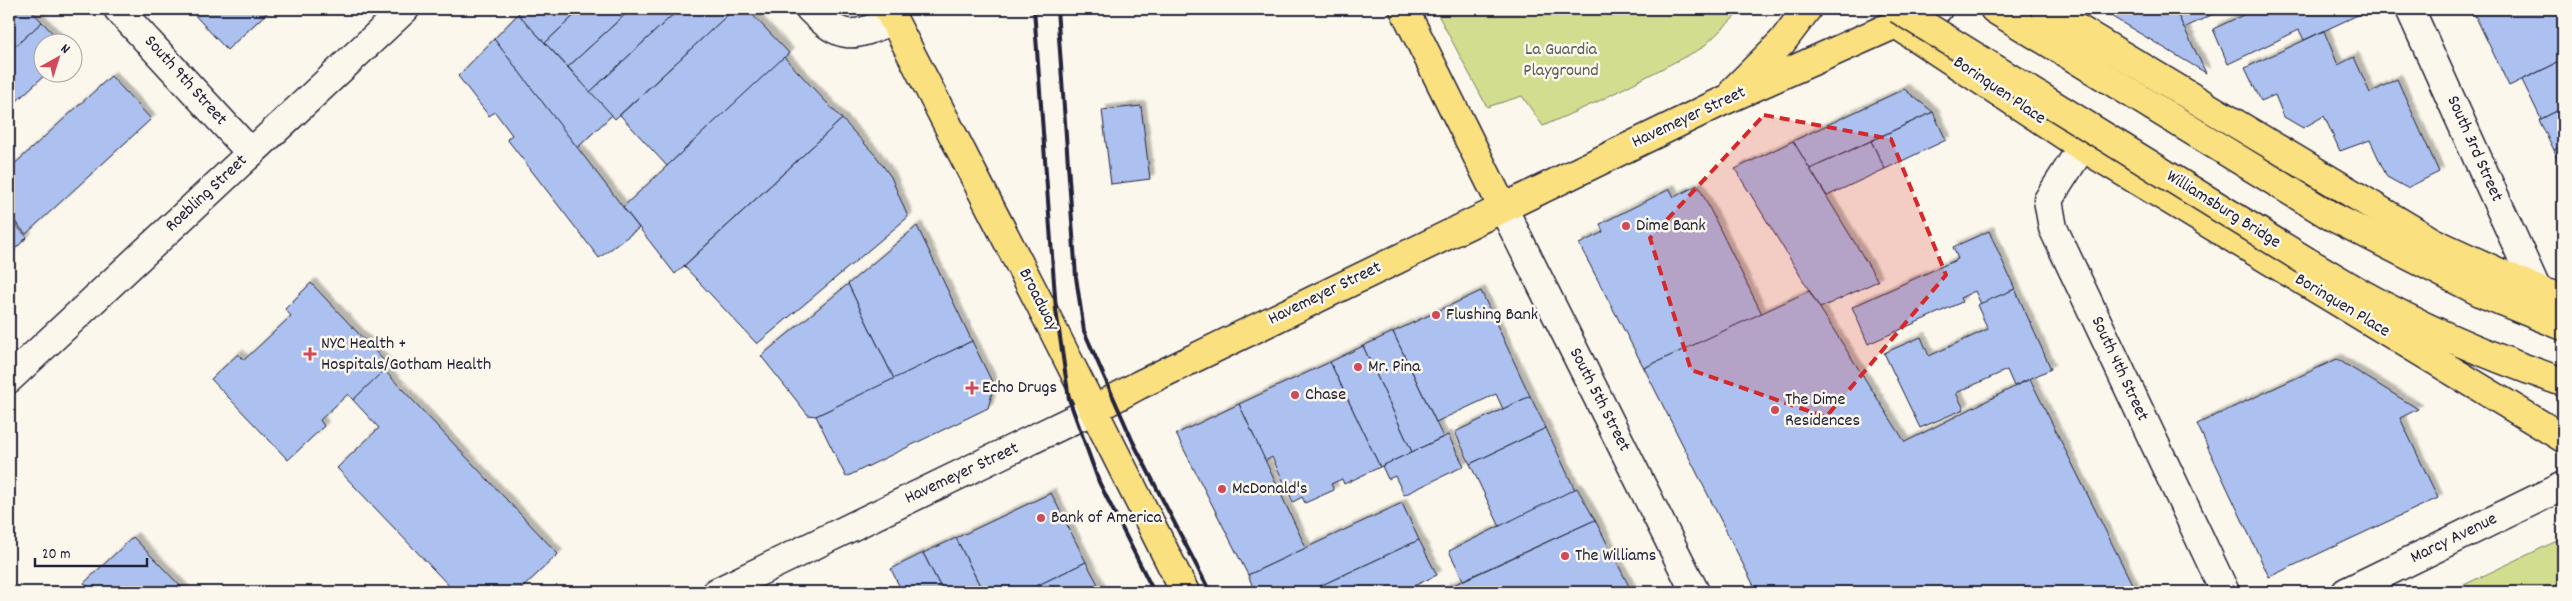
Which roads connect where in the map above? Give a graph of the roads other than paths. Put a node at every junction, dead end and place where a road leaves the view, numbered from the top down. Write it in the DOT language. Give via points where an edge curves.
graph roads {
  1 [pos="118,9"];
  2 [pos="405,9"];
  3 [pos="810,9"];
  4 [pos="1404,9"];
  5 [pos="1807,9"];
  6 [pos="1938,9"];
  7 [pos="1994,9"];
  8 [pos="2045,9"];
  9 [pos="2410,9"];
  10 [pos="891,14"];
  11 [pos="1897,16"];
  12 [pos="1721,102"];
  13 [pos="2082,147"];
  14 [pos="251,153"];
  15 [pos="1503,208"];
  16 [pos="2537,290"];
  17 [pos="2563,298"];
  18 [pos="2563,326"];
  19 [pos="9,379"];
  20 [pos="2563,382"];
  21 [pos="1093,410"];
  22 [pos="2563,438"];
  23 [pos="2563,486"];
  24 [pos="716,592"];
  25 [pos="1185,592"];
  26 [pos="1695,592"];
  27 [pos="2225,592"];
  28 [pos="2346,592"];
  1 -- 14 [label="street, South 9th Street"];
  2 -- 14 [label="street, Roebling Street"];
  3 -- 10 [label="street" via="832,29 846,33 867,31"];
  4 -- 15 [label="main road"];
  5 -- 12 [label="main road" via="1782,42"];
  6 -- 11 [label="street, Havemeyer Street"];
  7 -- 18 [label="main road" via="2331,216 2484,294"];
  8 -- 16 [label="main road" via="2433,242"];
  9 -- 16 [label="street, South 3rd Street"];
  10 -- 21 [label="main road, Broadway"];
  11 -- 12 [label="main road, Havemeyer Street"];
  11 -- 13 [label="main road, Borinquen Place"];
  11 -- 20 [label="main road, Williamsburg Bridge, bridge" via="2365,296 2460,342"];
  12 -- 15 [label="main road, Havemeyer Street"];
  13 -- 22 [label="main road, Borinquen Place"];
  13 -- 27 [label="street, South 4th Street" via="2048,200 2053,228"];
  14 -- 19 [label="street, Roebling Street"];
  15 -- 21 [label="main road, Havemeyer Street"];
  15 -- 26 [label="street, South 5th Street"];
  16 -- 17 [label="main road"];
  21 -- 24 [label="street, Havemeyer Street"];
  21 -- 25 [label="main road, Broadway"];
  23 -- 28 [label="street, Marcy Avenue"];
}
